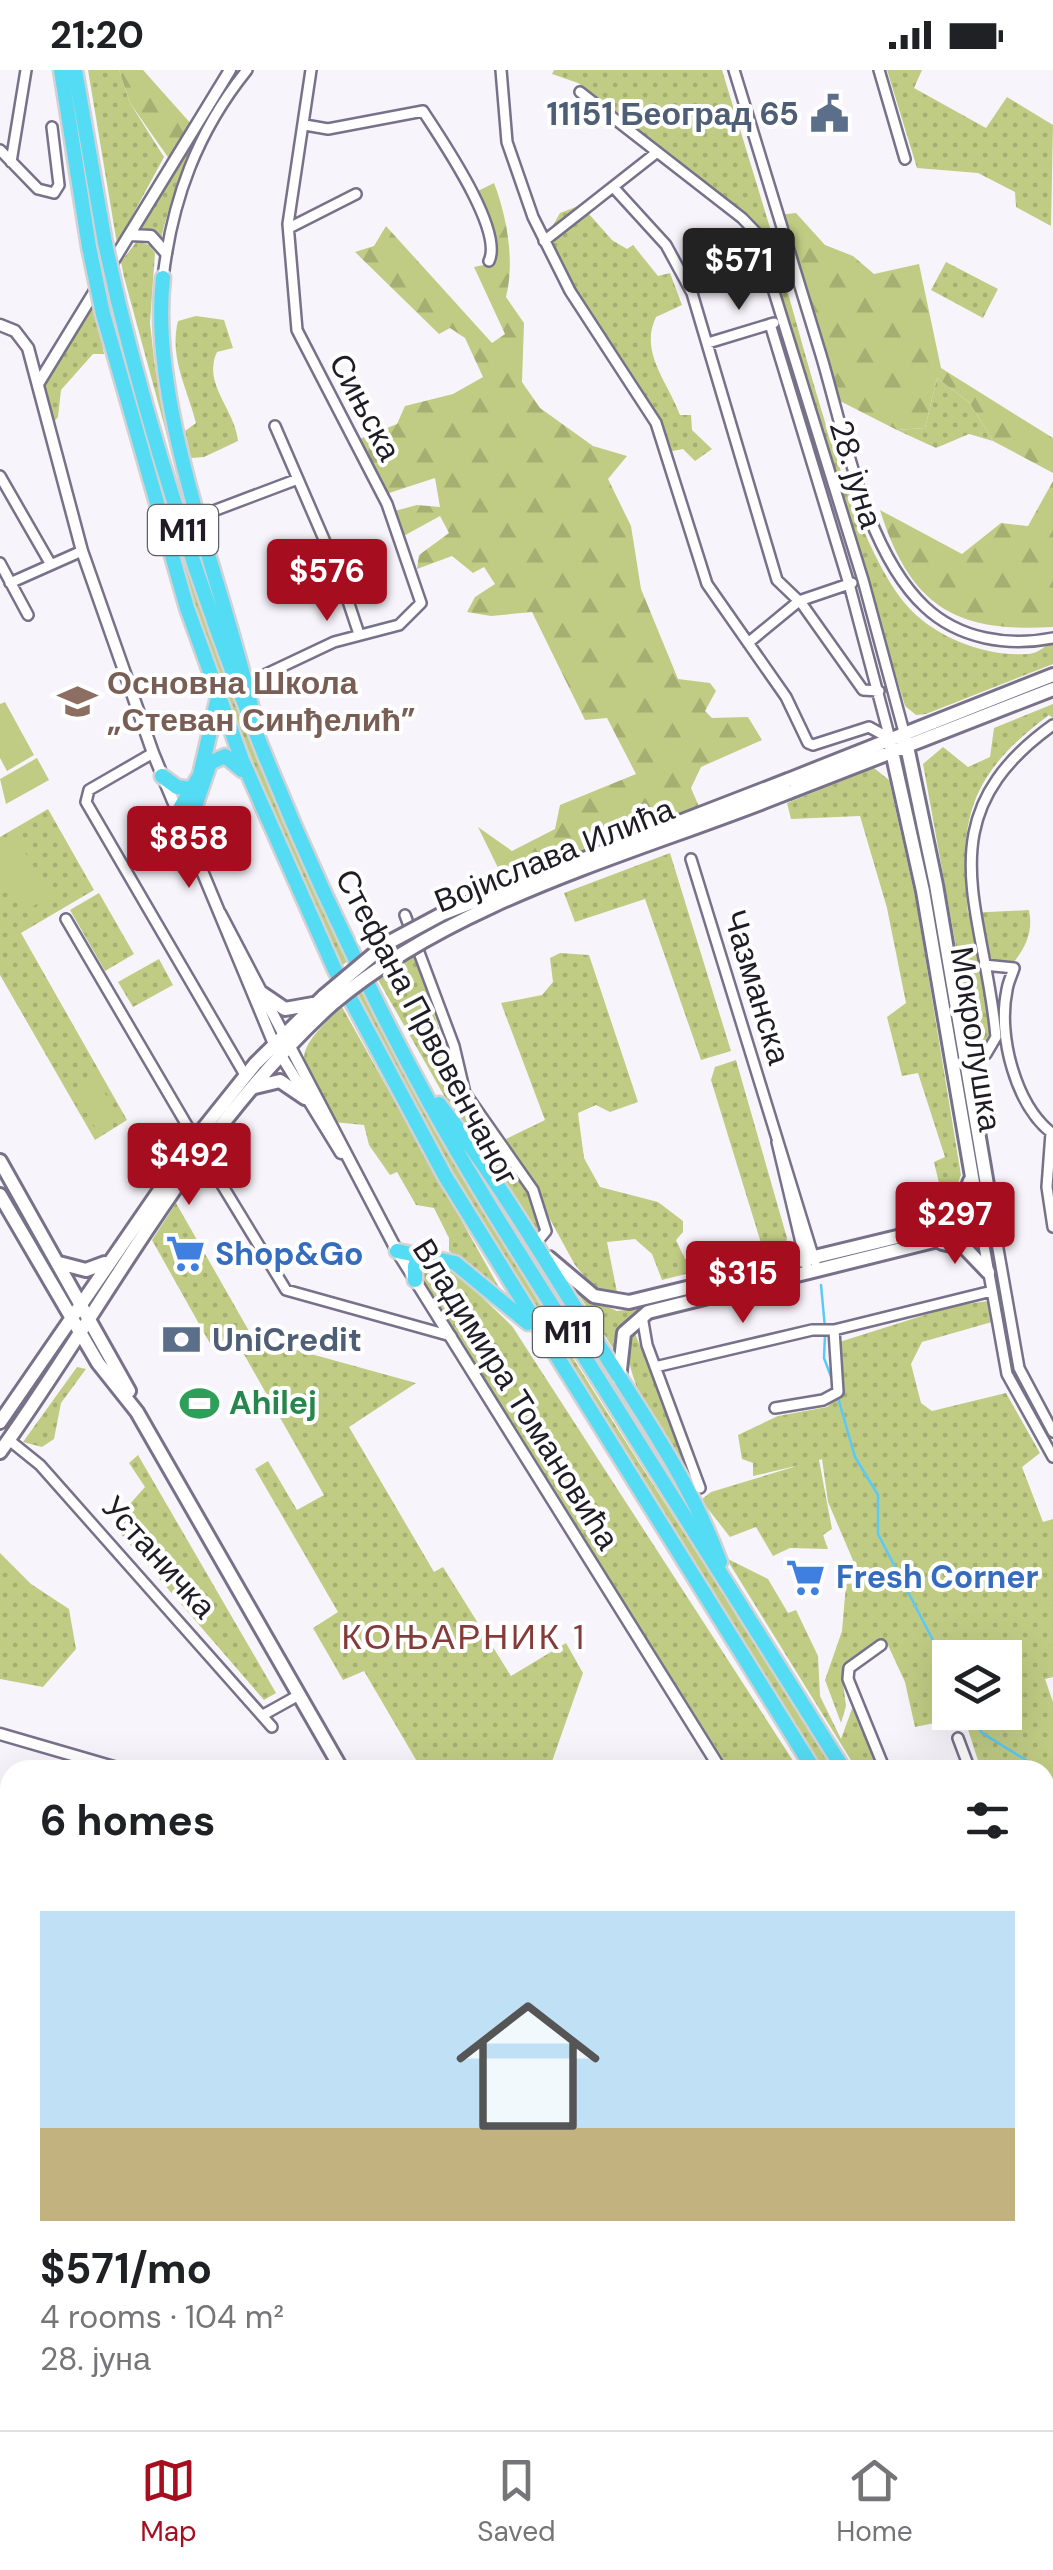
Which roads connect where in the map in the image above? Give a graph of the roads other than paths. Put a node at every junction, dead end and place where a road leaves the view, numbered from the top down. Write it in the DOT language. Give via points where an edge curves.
graph roads {
  1 [pos="26,70"];
  2 [pos="61,70"];
  3 [pos="75,70"];
  4 [pos="230,70"];
  5 [pos="248,70"];
  6 [pos="311,70"];
  7 [pos="502,70"];
  8 [pos="734,70"];
  9 [pos="879,70"];
  10 [pos="580,92"];
  11 [pos="305,126"];
  12 [pos="52,127"];
  13 [pos="0,150"];
  14 [pos="656,154"];
  15 [pos="905,159"];
  16 [pos="11,162"];
  17 [pos="614,188"];
  18 [pos="356,194"];
  19 [pos="288,228"];
  20 [pos="131,235"];
  21 [pos="786,239"];
  22 [pos="544,241"];
  23 [pos="771,248"];
  24 [pos="166,253"];
  25 [pos="490,261"];
  26 [pos="163,278"];
  27 [pos="782,321"];
  28 [pos="770,324"];
  29 [pos="0,325"];
  30 [pos="708,343"];
  31 [pos="30,355"];
  32 [pos="54,358"];
  33 [pos="38,384"];
  34 [pos="274,426"];
  35 [pos="0,476"];
  36 [pos="298,479"];
  37 [pos="200,516"];
  38 [pos="82,551"];
  39 [pos="0,563"];
  40 [pos="50,563"];
  41 [pos="863,580"];
  42 [pos="10,582"];
  43 [pos="850,584"];
  44 [pos="799,601"];
  45 [pos="28,616"];
  46 [pos="359,634"];
  47 [pos="1053,638"];
  48 [pos="748,644"];
  49 [pos="1053,675"];
  50 [pos="262,676"];
  51 [pos="1053,689"];
  52 [pos="879,691"];
  53 [pos="218,696"];
  54 [pos="1053,726"];
  55 [pos="905,739"];
  56 [pos="891,744"];
  57 [pos="152,753"];
  58 [pos="262,754"];
  59 [pos="162,776"];
  60 [pos="250,780"];
  61 [pos="191,789"];
  62 [pos="176,814"];
  63 [pos="194,853"];
  64 [pos="692,858"];
  65 [pos="220,913"];
  66 [pos="405,915"];
  67 [pos="66,919"];
  68 [pos="984,966"];
  69 [pos="264,994"];
  70 [pos="324,1002"];
  71 [pos="281,1045"];
  72 [pos="966,1060"];
  73 [pos="414,1072"];
  74 [pos="246,1075"];
  75 [pos="248,1090"];
  76 [pos="304,1098"];
  77 [pos="1052,1134"];
  78 [pos="195,1139"];
  79 [pos="202,1152"];
  80 [pos="345,1157"];
  81 [pos="0,1161"];
  82 [pos="971,1178"];
  83 [pos="0,1195"];
  84 [pos="986,1222"];
  85 [pos="1053,1227"];
  86 [pos="936,1234"];
  87 [pos="536,1243"];
  88 [pos="397,1250"];
  89 [pos="428,1254"];
  90 [pos="59,1262"];
  91 [pos="107,1262"];
  92 [pos="811,1265"];
  93 [pos="988,1272"];
  94 [pos="415,1280"];
  95 [pos="992,1291"];
  96 [pos="681,1297"];
  97 [pos="81,1303"];
  98 [pos="72,1316"];
  99 [pos="642,1316"];
  100 [pos="88,1317"];
  101 [pos="79,1330"];
  102 [pos="834,1330"];
  103 [pos="451,1336"];
  104 [pos="544,1339"];
  105 [pos="98,1362"];
  106 [pos="56,1364"];
  107 [pos="654,1367"];
  108 [pos="620,1379"];
  109 [pos="774,1408"];
  110 [pos="138,1412"];
  111 [pos="0,1422"];
  112 [pos="1053,1432"];
  113 [pos="9,1440"];
  114 [pos="0,1452"];
  115 [pos="1053,1458"];
  116 [pos="700,1488"];
  117 [pos="729,1588"];
  118 [pos="881,1645"];
  119 [pos="299,1695"];
  120 [pos="263,1715"];
  121 [pos="272,1726"];
  122 [pos="0,1734"];
  123 [pos="958,1738"];
  124 [pos="85,1760"];
  125 [pos="336,1760"];
  126 [pos="715,1760"];
  127 [pos="808,1760"];
  128 [pos="838,1760"];
  129 [pos="881,1760"];
  130 [pos="966,1760"];
  1 -- 16 [label="street"];
  2 -- 53 [label="highway, Стефана Првовенчаног / M11, bridge" via="103,314 156,511"];
  3 -- 58 [label="highway, Стефана Првовенчаног / M11, bridge" via="105,244 152,432"];
  4 -- 20 [label="street"];
  5 -- 24 [label="street" via="193,157"];
  6 -- 11 [label="street, Сињска"];
  7 -- 22 [label="street" via="507,142"];
  8 -- 21 [label="street"];
  9 -- 15 [label="street"];
  10 -- 14 [label="street"];
  11 -- 19 [label="street, Сињска"];
  11 -- 25 [label="street" via="336,128 423,111 474,198 492,245"];
  12 -- 16 [label="street" via="56,191 38,189"];
  13 -- 16 [label="street"];
  14 -- 17 [label="street"];
  14 -- 23 [label="street"];
  17 -- 22 [label="street"];
  17 -- 30 [label="street" via="676,260"];
  18 -- 19 [label="street"];
  19 -- 46 [label="street, Сињска" via="299,335 388,504 421,604 398,625"];
  20 -- 24 [label="street" via="151,236"];
  20 -- 32 [label="street"];
  21 -- 23 [label="street"];
  21 -- 47 [label="street" via="874,526 905,584 937,617 974,636"];
  22 -- 48 [label="street" via="656,423 707,584"];
  23 -- 27 [label="street, 28. јуна" via="766,263"];
  24 -- 26 [label="street"];
  26 -- 37 [label="highway" via="164,360"];
  27 -- 28 [label="street"];
  27 -- 41 [label="street, 28. јуна"];
  28 -- 30 [label="street"];
  28 -- 43 [label="street, 28. јуна"];
  29 -- 31 [label="street" via="21,337"];
  30 -- 44 [label="street" via="777,580"];
  31 -- 32 [label="street"];
  31 -- 33 [label="street, Владимира Томановића"];
  32 -- 33 [label="street"];
  33 -- 38 [label="street, Владимира Томановића"];
  34 -- 36 [label="street"];
  35 -- 40 [label="street"];
  36 -- 37 [label="street"];
  36 -- 46 [label="street"];
  37 -- 58 [label="highway"];
  38 -- 40 [label="street"];
  38 -- 57 [label="street, Владимира Томановића"];
  39 -- 42 [label="street"];
  40 -- 42 [label="street"];
  41 -- 43 [label="street"];
  41 -- 55 [label="street, 28. јуна"];
  42 -- 45 [label="street"];
  43 -- 44 [label="street"];
  43 -- 52 [label="street, 28. јуна"];
  44 -- 48 [label="street"];
  44 -- 52 [label="street" via="863,690"];
  46 -- 50 [label="street"];
  48 -- 56 [label="street" via="786,697 808,743 870,727"];
  49 -- 55 [label="main road, Војислава Илића"];
  51 -- 55 [label="main road, Војислава Илића"];
  52 -- 56 [label="street, 28. јуна"];
  53 -- 60 [label="highway, Стефана Првовенчаног / M11"];
  53 -- 61 [label="highway"];
  54 -- 68 [label="street, Мокролушка" via="998,774 976,822 972,874"];
  55 -- 56 [label="main road, Војислава Илића"];
  55 -- 72 [label="main road, Мокролушка"];
  56 -- 70 [label="main road, Војислава Илића, bridge" via="442,914 386,944"];
  56 -- 82 [label="main road, Мокролушка"];
  57 -- 59 [label="street, Владимира Томановића"];
  57 -- 74 [label="street" via="88,790 86,802"];
  58 -- 73 [label="highway, Стефана Првовенчаног / M11"];
  59 -- 61 [label="highway"];
  59 -- 62 [label="street, Владимира Томановића"];
  60 -- 63 [label="highway" via="228,757 211,760 192,816"];
  60 -- 104 [label="highway, Стефана Првовенчаног / M11" via="381,1062"];
  61 -- 62 [label="highway"];
  62 -- 63 [label="street, Владимира Томановића"];
  63 -- 65 [label="street, Владимира Томановића"];
  64 -- 92 [label="street, Чазманска"];
  65 -- 69 [label="street, Владимира Томановића"];
  65 -- 71 [label="street, Владимира Томановића"];
  66 -- 87 [label="street" via="470,1104 540,1203 546,1230"];
  67 -- 78 [label="street"];
  68 -- 72 [label="street, Мокролушка" via="996,1040 986,1054"];
  68 -- 77 [label="street" via="1014,968 1006,994 1015,1072 1031,1112"];
  69 -- 70 [label="main road" via="285,1009"];
  69 -- 71 [label="street, Владимира Томановића"];
  70 -- 71 [label="main road, Војислава Илића"];
  71 -- 74 [label="main road, Војислава Илића"];
  71 -- 75 [label="main road, Војислава Илића"];
  71 -- 76 [label="street, Владимира Томановића"];
  71 -- 80 [label="street, Владимира Томановића"];
  72 -- 84 [label="main road, Мокролушка"];
  73 -- 87 [label="highway"];
  73 -- 117 [label="highway, Стефана Првовенчаног / M11"];
  74 -- 78 [label="main road, Војислава Илића"];
  75 -- 76 [label="main road" via="280,1080"];
  75 -- 79 [label="main road, Војислава Илића"];
  76 -- 80 [label="street, Владимира Томановића"];
  77 -- 85 [label="street" via="1046,1172"];
  78 -- 91 [label="main road, Војислава Илића"];
  79 -- 100 [label="main road, Војислава Илића"];
  79 -- 103 [label="street" via="286,1290"];
  80 -- 88 [label="street, Владимира Томановића"];
  81 -- 90 [label="main road, Устаничка"];
  82 -- 84 [label="main road, Мокролушка"];
  82 -- 86 [label="main road" via="959,1209"];
  83 -- 98 [label="main road, Устаничка"];
  84 -- 86 [label="main road"];
  84 -- 93 [label="street, Мокролушка"];
  84 -- 112 [label="street, Мокролушка" via="1019,1368"];
  86 -- 92 [label="main road"];
  86 -- 93 [label="main road" via="965,1248"];
  87 -- 96 [label="main road" via="576,1284 603,1299"];
  87 -- 108 [label="highway"];
  88 -- 89 [label="highway"];
  88 -- 94 [label="street, Владимира Томановића"];
  89 -- 94 [label="highway" via="415,1266"];
  89 -- 104 [label="highway" via="471,1274"];
  90 -- 91 [label="main road" via="86,1270"];
  90 -- 97 [label="main road, Устаничка"];
  91 -- 97 [label="main road, Војислава Илића"];
  92 -- 96 [label="main road"];
  93 -- 95 [label="street, Мокролушка"];
  94 -- 103 [label="street, Владимира Томановића"];
  95 -- 102 [label="street"];
  95 -- 115 [label="street, Мокролушка" via="1011,1385"];
  96 -- 99 [label="main road"];
  97 -- 98 [label="main road, Војислава Илића"];
  97 -- 100 [label="main road, Устаничка"];
  98 -- 101 [label="main road, Устаничка"];
  98 -- 111 [label="main road, Војислава Илића"];
  99 -- 107 [label="street"];
  99 -- 108 [label="main road" via="622,1340"];
  100 -- 101 [label="main road, Војислава Илића"];
  100 -- 110 [label="main road, Устаничка"];
  101 -- 105 [label="main road, Устаничка"];
  101 -- 106 [label="main road, Војислава Илића"];
  102 -- 107 [label="street"];
  102 -- 109 [label="street" via="838,1392"];
  103 -- 126 [label="street, Владимира Томановића"];
  104 -- 127 [label="highway, Стефана Првовенчаног / M11"];
  105 -- 106 [label="main road" via="78,1353"];
  105 -- 110 [label="main road, Устаничка"];
  106 -- 113 [label="main road, Војислава Илића"];
  107 -- 116 [label="street"];
  108 -- 117 [label="highway" via="702,1522"];
  110 -- 119 [label="main road, Устаничка"];
  113 -- 114 [label="main road, Војислава Илића"];
  113 -- 120 [label="street, Устаничка" via="30,1455"];
  117 -- 128 [label="highway, Стефана Првовенчаног / M11"];
  118 -- 129 [label="street" via="848,1668"];
  119 -- 120 [label="street"];
  119 -- 125 [label="main road, Устаничка"];
  120 -- 121 [label="street, Устаничка"];
  122 -- 124 [label="street"];
  123 -- 130 [label="street"];
}
